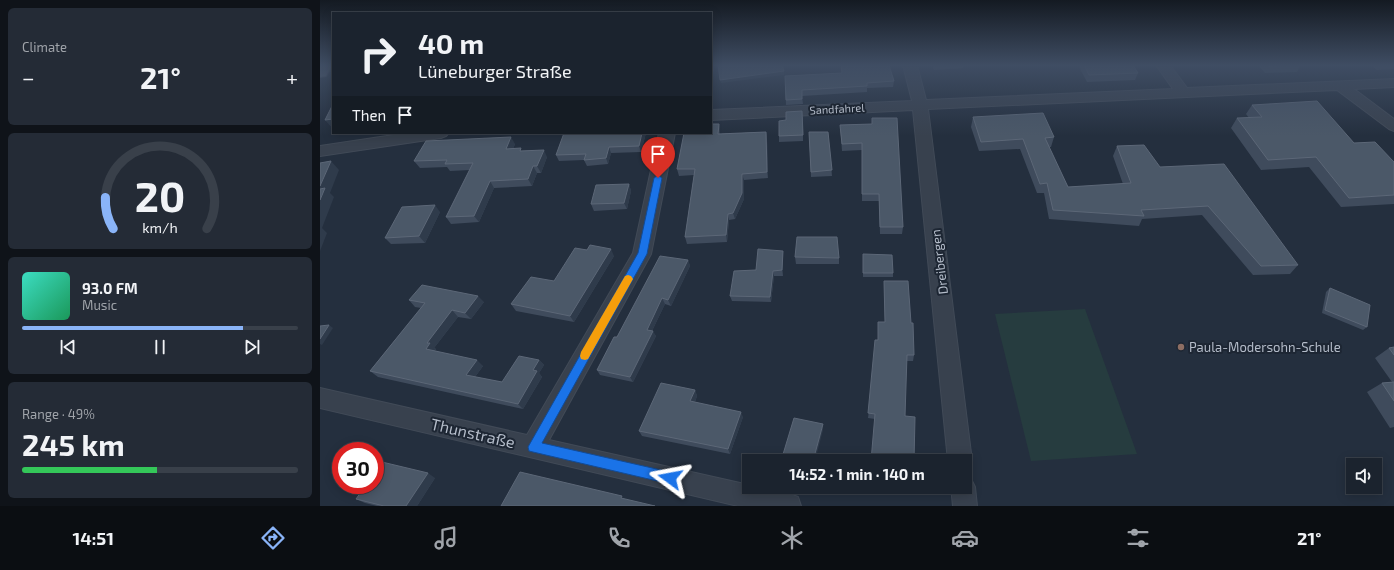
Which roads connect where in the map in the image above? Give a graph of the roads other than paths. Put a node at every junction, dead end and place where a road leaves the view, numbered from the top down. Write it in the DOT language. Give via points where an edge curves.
graph roads {
  1 [pos="916,89"];
  2 [pos="1180,89"];
  3 [pos="1269,89"];
  4 [pos="1344,89"];
  5 [pos="1183,93"];
  6 [pos="920,105"];
  7 [pos="712,115"];
  8 [pos="1394,126"];
  9 [pos="434,134"];
  10 [pos="667,134"];
  11 [pos="320,151"];
  12 [pos="320,398"];
  13 [pos="533,447"];
  14 [pos="959,454"];
  15 [pos="964,494"];
  16 [pos="789,506"];
  17 [pos="965,506"];
  1 -- 6 [label="street, Dreibergen"];
  2 -- 5 [label="street"];
  3 -- 5 [label="street, Sandfahrel"];
  4 -- 8 [label="street"];
  5 -- 6 [label="street, Sandfahrel"];
  6 -- 7 [label="street, Sandfahrel"];
  6 -- 14 [label="street, Dreibergen"];
  9 -- 11 [label="street"];
  10 -- 13 [label="street" via="642,254"];
  12 -- 13 [label="street, Thunstraße"];
  13 -- 16 [label="street, Thunstraße"];
  15 -- 17 [label="street"];
}
